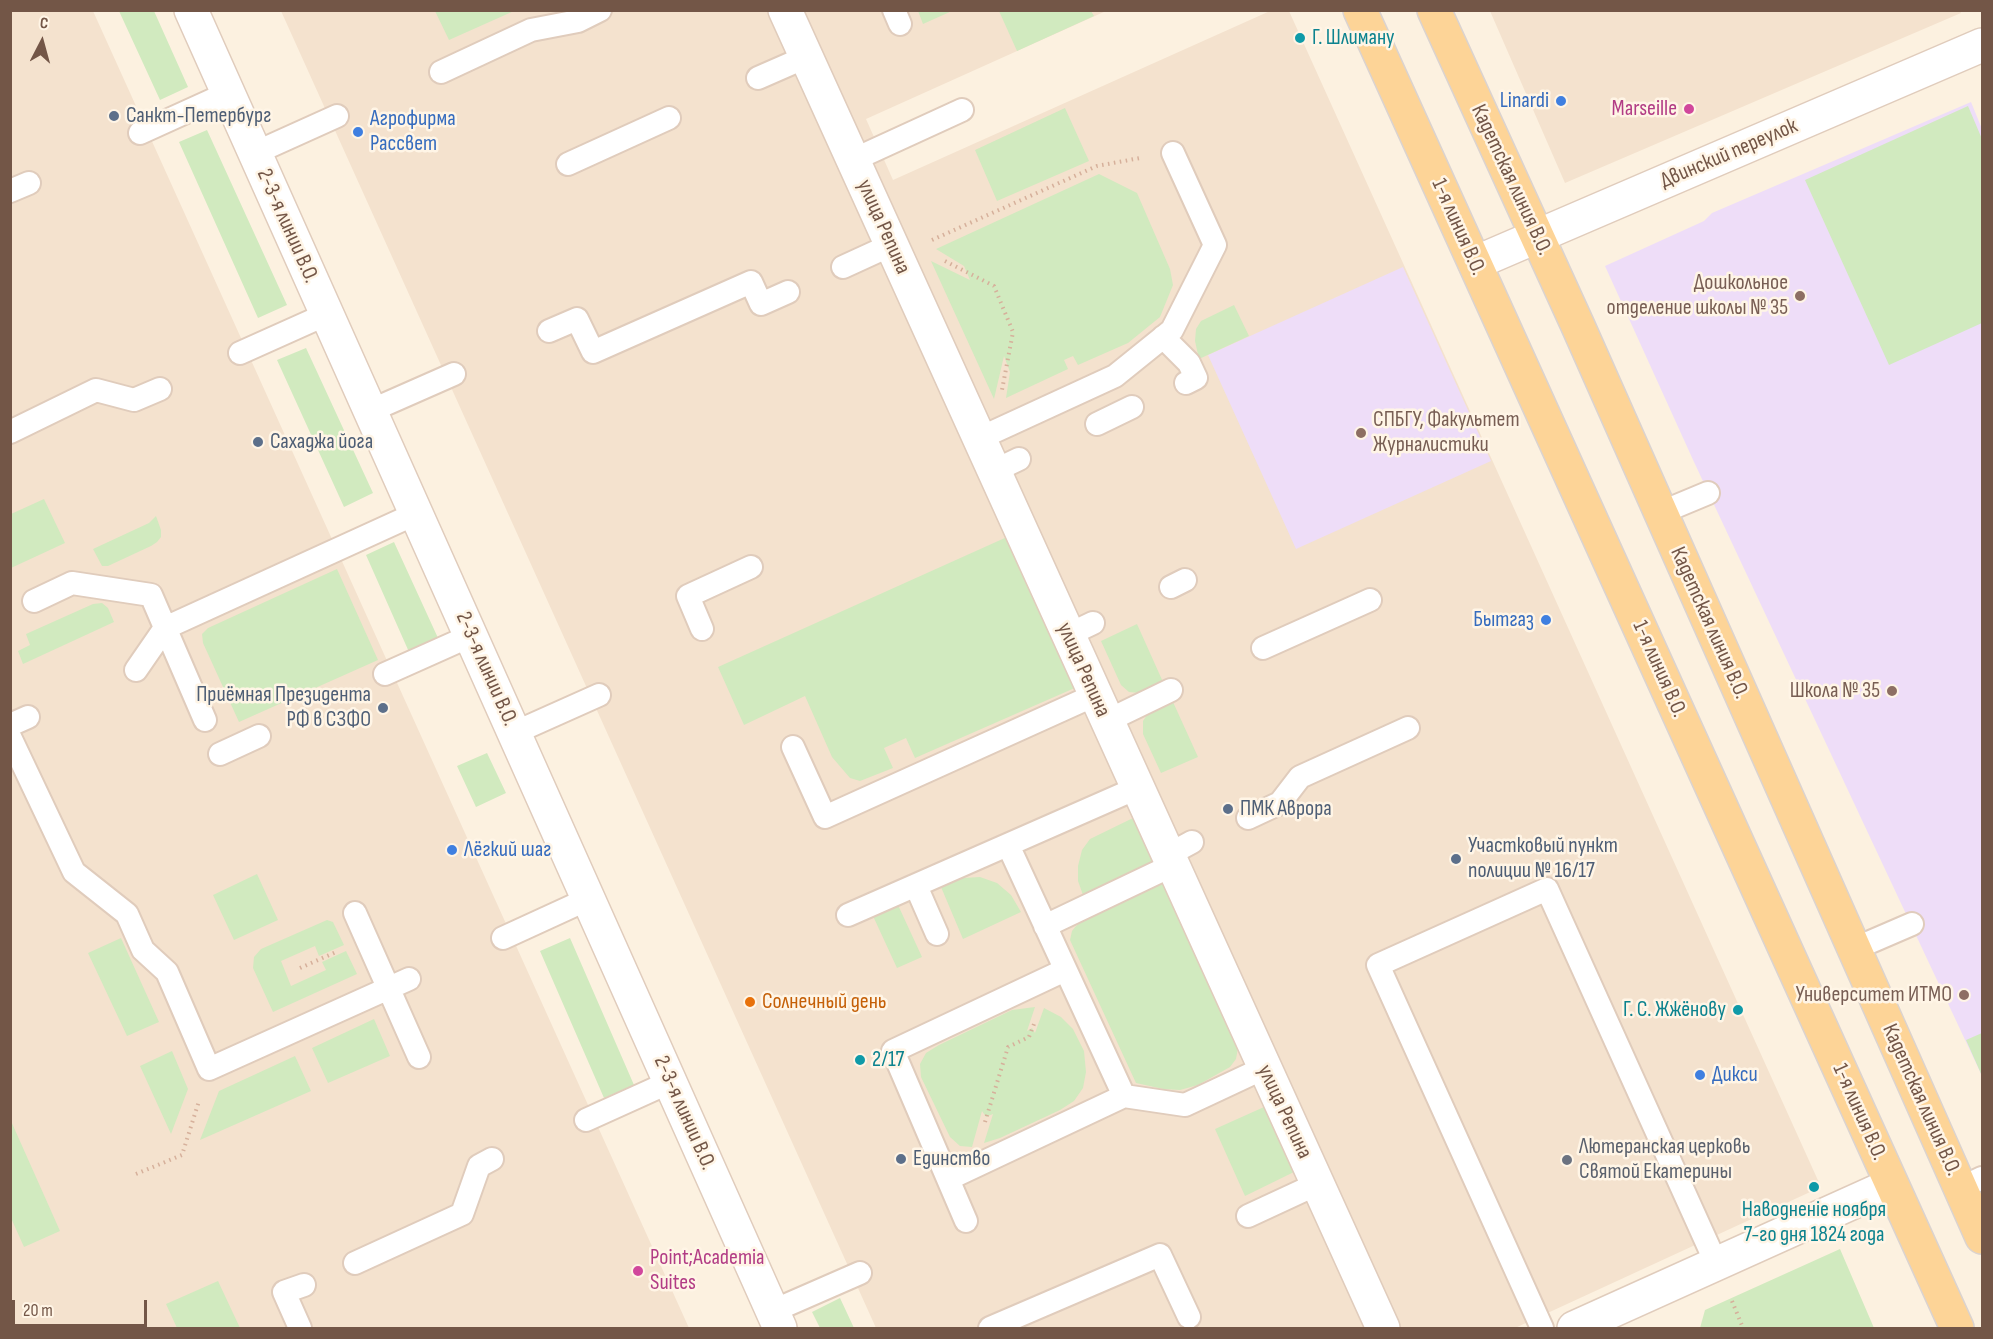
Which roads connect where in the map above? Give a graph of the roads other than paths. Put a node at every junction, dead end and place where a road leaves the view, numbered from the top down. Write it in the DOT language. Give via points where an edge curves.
graph roads {
  1 [pos="190,10"];
  2 [pos="600,10"];
  3 [pos="1360,10"];
  4 [pos="1434,10"];
  5 [pos="793,13"];
  6 [pos="1983,45"];
  7 [pos="806,57"];
  8 [pos="441,72"];
  9 [pos="758,78"];
  10 [pos="228,93"];
  11 [pos="962,110"];
  12 [pos="337,116"];
  13 [pos="669,118"];
  14 [pos="140,133"];
  15 [pos="255,153"];
  16 [pos="1173,153"];
  17 [pos="852,160"];
  18 [pos="568,164"];
  19 [pos="1537,236"];
  20 [pos="894,251"];
  21 [pos="1475,263"];
  22 [pos="843,267"];
  23 [pos="788,292"];
  24 [pos="327,314"];
  25 [pos="549,331"];
  26 [pos="1163,337"];
  27 [pos="240,353"];
  28 [pos="454,374"];
  29 [pos="1186,383"];
  30 [pos="160,389"];
  31 [pos="1132,407"];
  32 [pos="370,411"];
  33 [pos="1097,424"];
  34 [pos="10,432"];
  35 [pos="978,439"];
  36 [pos="1708,493"];
  37 [pos="1660,513"];
  38 [pos="416,514"];
  39 [pos="751,567"];
  40 [pos="1370,600"];
  41 [pos="34,601"];
  42 [pos="165,628"];
  43 [pos="702,629"];
  44 [pos="470,636"];
  45 [pos="1263,648"];
  46 [pos="136,670"];
  47 [pos="385,674"];
  48 [pos="1171,690"];
  49 [pos="599,695"];
  50 [pos="1101,708"];
  51 [pos="205,720"];
  52 [pos="1408,728"];
  53 [pos="514,733"];
  54 [pos="259,736"];
  55 [pos="10,737"];
  56 [pos="794,747"];
  57 [pos="220,754"];
  58 [pos="1137,788"];
  59 [pos="1248,818"];
  60 [pos="1008,845"];
  61 [pos="1178,854"];
  62 [pos="916,885"];
  63 [pos="588,899"];
  64 [pos="355,913"];
  65 [pos="848,915"];
  66 [pos="1912,924"];
  67 [pos="1045,926"];
  68 [pos="937,934"];
  69 [pos="503,938"];
  70 [pos="1854,949"];
  71 [pos="1058,973"];
  72 [pos="399,984"];
  73 [pos="419,1058"];
  74 [pos="1264,1068"];
  75 [pos="670,1082"];
  76 [pos="1124,1096"];
  77 [pos="586,1119"];
  78 [pos="492,1160"];
  79 [pos="948,1179"];
  80 [pos="1972,1183"];
  81 [pos="1317,1184"];
  82 [pos="1891,1185"];
  83 [pos="1248,1215"];
  84 [pos="966,1221"];
  85 [pos="1983,1237"];
  86 [pos="355,1263"];
  87 [pos="1716,1263"];
  88 [pos="860,1273"];
  89 [pos="304,1285"];
  90 [pos="1189,1317"];
  91 [pos="777,1320"];
  92 [pos="300,1329"];
  93 [pos="990,1329"];
  94 [pos="1383,1329"];
  95 [pos="1542,1329"];
  96 [pos="1574,1329"];
  97 [pos="1957,1329"];
  1 -- 10 [label="street, 2-3-я линии В.О."];
  2 -- 8 [label="lane" via="578,21 531,30"];
  3 -- 21 [label="main road, 1-я линия В.О."];
  4 -- 19 [label="main road, Кадетская линия В.О."];
  5 -- 7 [label="street, улица Репина"];
  6 -- 19 [label="street, Двинский переулок"];
  7 -- 9 [label="lane"];
  7 -- 17 [label="street, улица Репина"];
  10 -- 14 [label="lane"];
  10 -- 15 [label="street, 2-3-я линии В.О."];
  11 -- 17 [label="lane"];
  12 -- 15 [label="lane"];
  13 -- 18 [label="lane"];
  15 -- 24 [label="street, 2-3-я линии В.О."];
  16 -- 26 [label="lane" via="1215,245 1172,330"];
  17 -- 20 [label="street, улица Репина"];
  19 -- 21 [label="street, Двинский переулок"];
  19 -- 37 [label="main road, Кадетская линия В.О."];
  20 -- 22 [label="lane"];
  20 -- 35 [label="street, улица Репина"];
  21 -- 82 [label="main road, 1-я линия В.О."];
  23 -- 25 [label="lane" via="761,304 751,282 593,352 577,319"];
  24 -- 27 [label="lane"];
  24 -- 32 [label="street, 2-3-я линии В.О."];
  26 -- 29 [label="lane" via="1189,363 1196,378"];
  26 -- 35 [label="lane" via="1114,376"];
  28 -- 32 [label="lane"];
  30 -- 34 [label="lane" via="134,400 96,390"];
  31 -- 33 [label="lane"];
  32 -- 38 [label="street, 2-3-я линии В.О."];
  35 -- 50 [label="street, улица Репина" via="1006,465 1080,629"];
  36 -- 37 [label="lane"];
  37 -- 70 [label="main road, Кадетская линия В.О."];
  38 -- 42 [label="lane"];
  38 -- 44 [label="street, 2-3-я линии В.О."];
  39 -- 43 [label="lane" via="688,596"];
  40 -- 45 [label="lane"];
  41 -- 42 [label="lane" via="72,583 151,595"];
  42 -- 46 [label="lane"];
  42 -- 51 [label="lane"];
  44 -- 47 [label="lane"];
  44 -- 53 [label="street, 2-3-я линии В.О."];
  48 -- 50 [label="lane"];
  49 -- 53 [label="lane"];
  50 -- 56 [label="lane" via="825,817"];
  50 -- 58 [label="street, улица Репина"];
  52 -- 59 [label="lane" via="1299,777 1280,803"];
  53 -- 63 [label="street, 2-3-я линии В.О."];
  54 -- 57 [label="lane"];
  55 -- 72 [label="lane" via="74,872 127,914 143,950 167,972 209,1069"];
  58 -- 60 [label="lane"];
  58 -- 61 [label="street, улица Репина"];
  60 -- 62 [label="lane"];
  60 -- 67 [label="lane"];
  61 -- 67 [label="lane"];
  61 -- 74 [label="street, улица Репина"];
  62 -- 65 [label="lane"];
  62 -- 68 [label="lane"];
  63 -- 69 [label="lane"];
  63 -- 75 [label="street, 2-3-я линии В.О."];
  64 -- 72 [label="lane"];
  66 -- 70 [label="lane"];
  67 -- 71 [label="lane"];
  70 -- 80 [label="main road, Кадетская линия В.О."];
  71 -- 76 [label="lane"];
  71 -- 79 [label="lane" via="893,1051"];
  72 -- 73 [label="lane"];
  74 -- 76 [label="lane" via="1185,1105"];
  74 -- 81 [label="street, улица Репина"];
  75 -- 77 [label="lane"];
  75 -- 91 [label="street, 2-3-я линии В.О."];
  76 -- 79 [label="lane"];
  78 -- 86 [label="lane" via="479,1166 462,1214"];
  79 -- 84 [label="lane"];
  80 -- 85 [label="main road, Кадетская линия В.О."];
  81 -- 83 [label="lane"];
  81 -- 94 [label="street, улица Репина"];
  82 -- 87 [label="street"];
  82 -- 97 [label="main road, 1-я линия В.О."];
  87 -- 95 [label="lane" via="1547,889 1378,965"];
  87 -- 96 [label="street"];
  88 -- 91 [label="lane"];
  89 -- 92 [label="lane" via="284,1292"];
  90 -- 93 [label="lane" via="1160,1255"];
}
